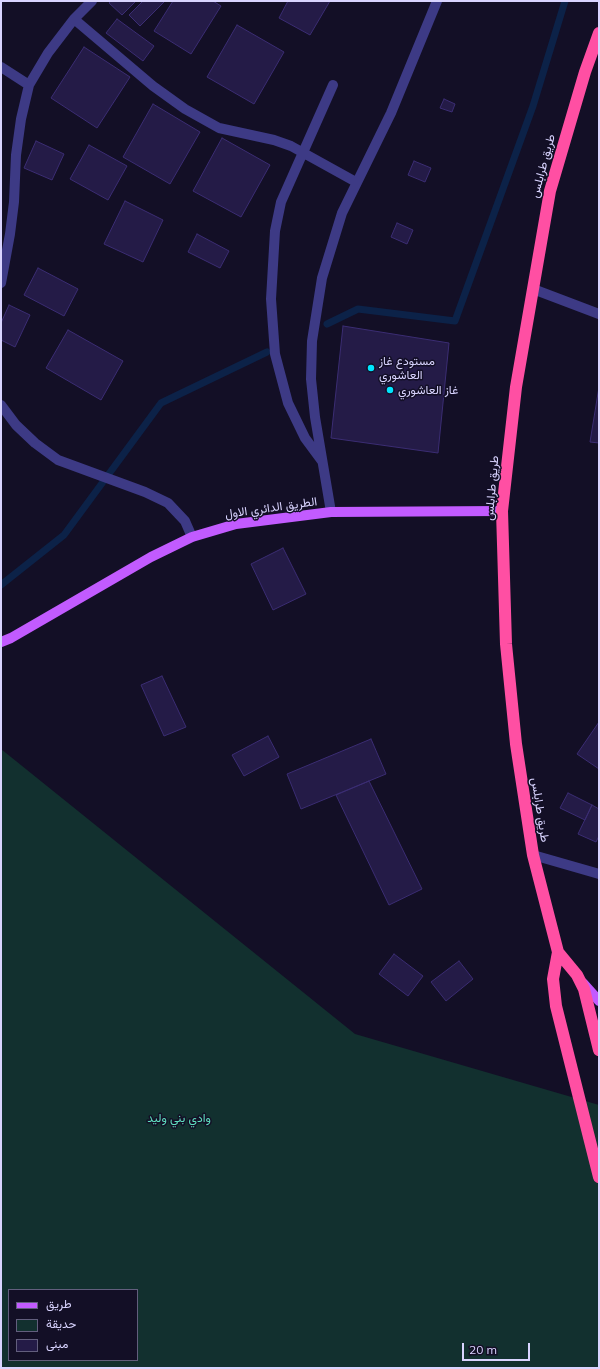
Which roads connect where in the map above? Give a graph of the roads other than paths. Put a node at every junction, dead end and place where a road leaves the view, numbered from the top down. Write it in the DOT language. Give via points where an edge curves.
graph roads {
  1 [pos="92,1"];
  2 [pos="437,1"];
  3 [pos="74,19"];
  4 [pos="599,33"];
  5 [pos="1,67"];
  6 [pos="29,85"];
  7 [pos="334,85"];
  8 [pos="303,151"];
  9 [pos="356,182"];
  10 [pos="1,283"];
  11 [pos="533,289"];
  12 [pos="599,314"];
  13 [pos="1,404"];
  14 [pos="323,462"];
  15 [pos="502,511"];
  16 [pos="331,512"];
  17 [pos="192,537"];
  18 [pos="1,642"];
  19 [pos="534,855"];
  20 [pos="599,874"];
  21 [pos="558,952"];
  22 [pos="578,975"];
  23 [pos="599,1001"];
  24 [pos="599,1050"];
  25 [pos="599,1177"];
  1 -- 3 [label="street"];
  2 -- 9 [label="street" via="391,114"];
  3 -- 6 [label="street" via="48,53"];
  3 -- 8 [label="street" via="153,86 185,109 219,128 274,140"];
  4 -- 11 [label="highway, طريق طرابلس" via="550,191"];
  5 -- 6 [label="street"];
  6 -- 10 [label="street" via="21,119 14,202"];
  7 -- 8 [label="street"];
  8 -- 9 [label="street"];
  8 -- 14 [label="street" via="281,202 275,231 271,299 275,354 288,403 305,438"];
  9 -- 14 [label="street" via="342,213 322,278 312,341 311,379"];
  11 -- 12 [label="street"];
  11 -- 15 [label="highway, طريق طرابلس" via="516,387"];
  13 -- 17 [label="street" via="16,425 58,460 168,503 185,521"];
  14 -- 16 [label="street"];
  15 -- 16 [label="main road, الطريق الدائري الاول"];
  15 -- 19 [label="highway, طريق طرابلس" via="506,644 516,744"];
  16 -- 17 [label="main road, الطريق الدائري الاول" via="236,524"];
  17 -- 18 [label="main road, الطريق الدائري الاول" via="145,560"];
  19 -- 20 [label="street"];
  19 -- 21 [label="highway, طريق طرابلس"];
  21 -- 22 [label="highway"];
  21 -- 25 [label="highway" via="554,965 554,993"];
  22 -- 23 [label="main road"];
  22 -- 24 [label="highway" via="588,1003"];
}
